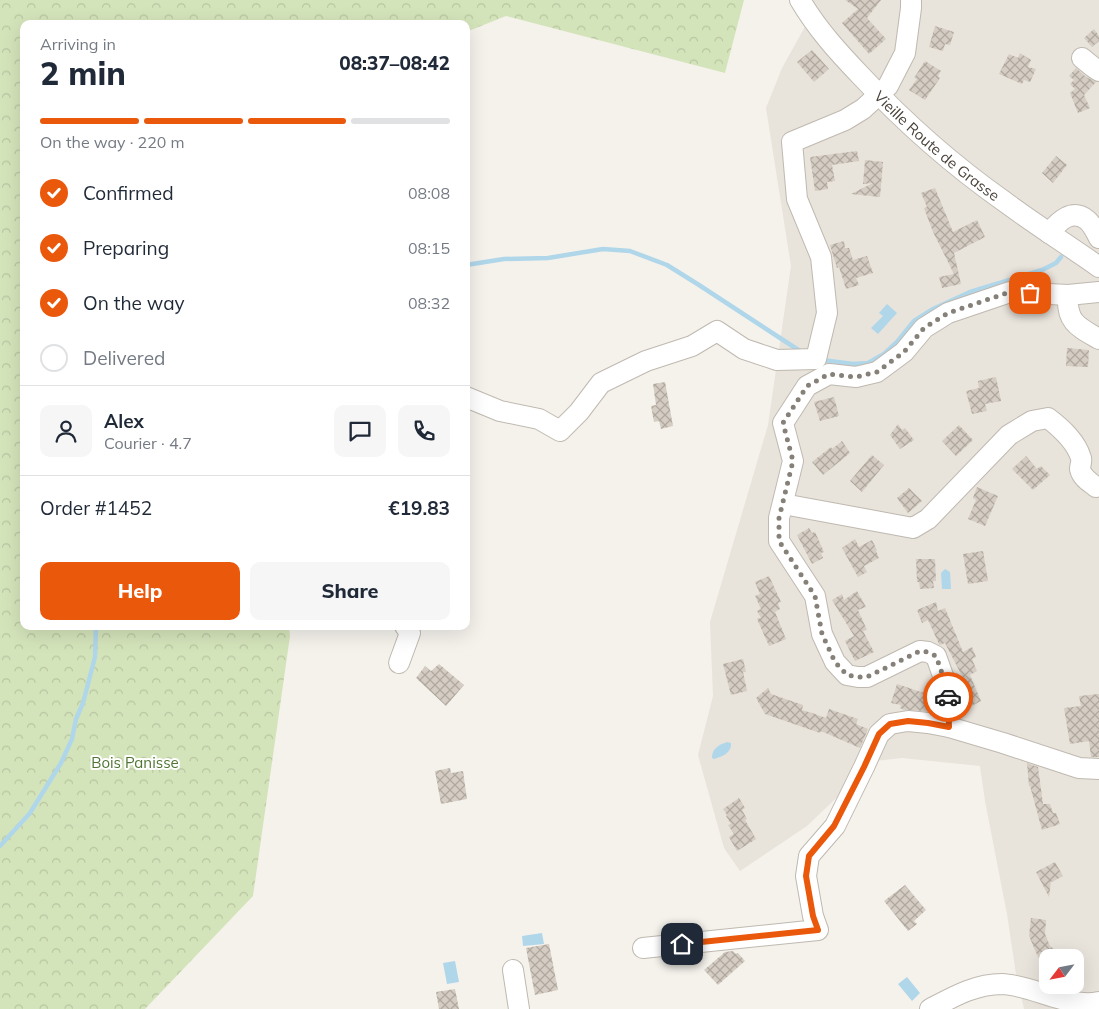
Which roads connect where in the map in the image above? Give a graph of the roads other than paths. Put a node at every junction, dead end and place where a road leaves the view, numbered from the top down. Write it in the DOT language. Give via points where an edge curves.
graph roads {
  1 [pos="800,0"];
  2 [pos="911,2"];
  3 [pos="1082,58"];
  4 [pos="1099,70"];
  5 [pos="879,95"];
  6 [pos="1095,225"];
  7 [pos="1049,233"];
  8 [pos="1099,267"];
  9 [pos="1099,292"];
  10 [pos="1068,295"];
  11 [pos="1099,339"];
  12 [pos="470,399"];
  13 [pos="1096,487"];
  14 [pos="783,504"];
  15 [pos="408,630"];
  16 [pos="399,663"];
  17 [pos="949,727"];
  18 [pos="1099,769"];
  19 [pos="643,948"];
  20 [pos="512,970"];
  21 [pos="1099,1002"];
  22 [pos="519,1009"];
  23 [pos="930,1009"];
  1 -- 5 [label="street, Vieille Route de Grasse" via="810,18"];
  2 -- 5 [label="street" via="905,53 888,86"];
  3 -- 4 [label="street"];
  5 -- 7 [label="street, Vieille Route de Grasse" via="955,163"];
  5 -- 12 [label="street" via="863,110 845,120 792,142 797,199 821,257 827,313 816,358 777,360 744,349 717,331 692,346 646,361 601,383 560,432 539,420 500,411"];
  6 -- 7 [label="street" via="1079,216 1070,216"];
  7 -- 8 [label="street, Vieille Route de Grasse"];
  9 -- 10 [label="street"];
  10 -- 11 [label="street" via="1068,313 1078,327"];
  10 -- 14 [label="street" via="1010,292 948,313 924,328 904,352 877,372 856,377 829,374 807,386 783,423 793,461"];
  13 -- 14 [label="street" via="1080,469 1082,459 1075,447 1062,429 1048,418 1032,422 1009,435 928,519 913,528"];
  14 -- 17 [label="street" via="779,541 815,596 822,634 835,662 847,675 867,677 920,651 936,656 948,690"];
  15 -- 16 [label="street" via="410,633"];
  17 -- 18 [label="street" via="1079,768"];
  17 -- 19 [label="street" via="908,721 890,724 879,734 834,826 809,856 806,876 818,930"];
  20 -- 22 [label="street"];
  21 -- 23 [label="street" via="1079,1004 1003,984 959,993"];
}
